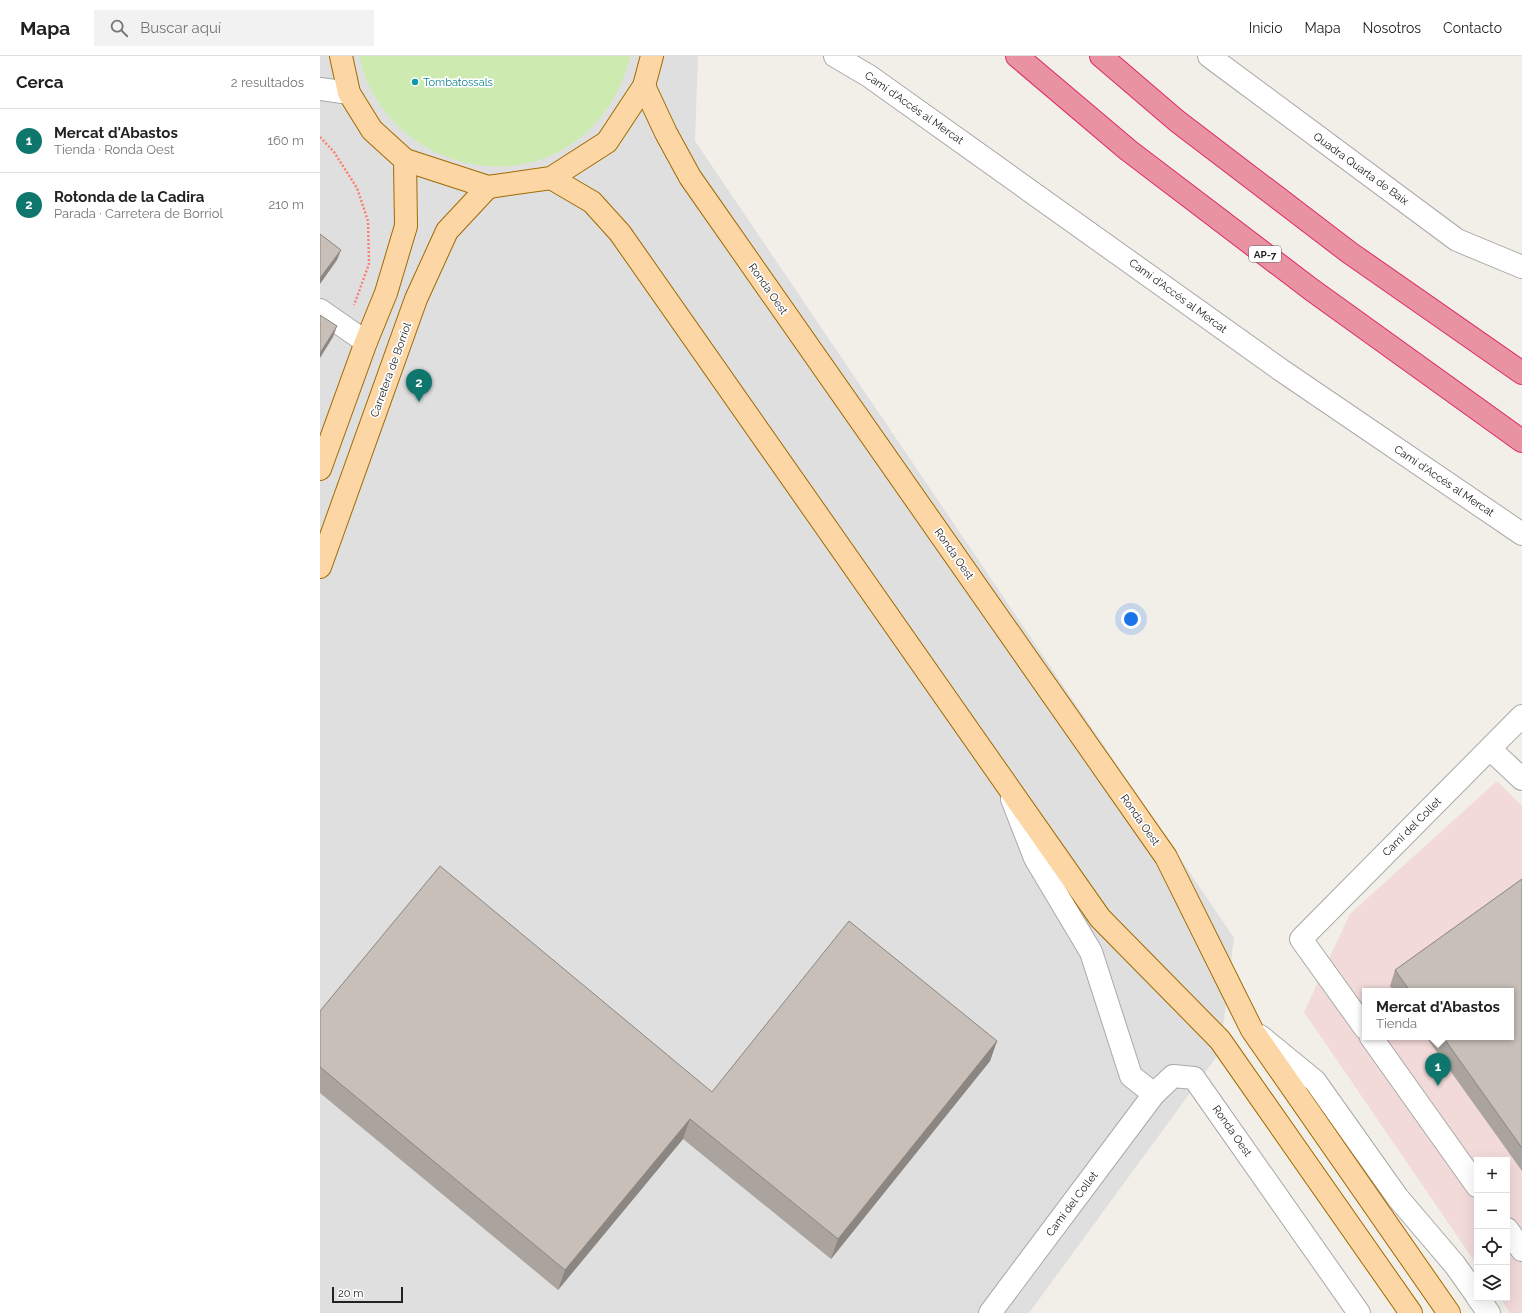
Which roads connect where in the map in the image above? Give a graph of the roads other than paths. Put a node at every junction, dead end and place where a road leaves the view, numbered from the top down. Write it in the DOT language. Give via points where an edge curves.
graph roads {
  1 [pos="341,56"];
  2 [pos="652,56"];
  3 [pos="835,56"];
  4 [pos="1017,56"];
  5 [pos="1101,56"];
  6 [pos="1209,56"];
  7 [pos="644,86"];
  8 [pos="320,89"];
  9 [pos="348,93"];
  10 [pos="406,160"];
  11 [pos="551,178"];
  12 [pos="488,187"];
  13 [pos="1522,267"];
  14 [pos="320,310"];
  15 [pos="366,342"];
  16 [pos="1522,373"];
  17 [pos="1522,441"];
  18 [pos="320,469"];
  19 [pos="1522,534"];
  20 [pos="320,567"];
  21 [pos="1522,716"];
  22 [pos="1490,749"];
  23 [pos="1522,779"];
  24 [pos="1006,783"];
  25 [pos="1362,1024"];
  26 [pos="1252,1030"];
  27 [pos="1373,1040"];
  28 [pos="1154,1094"];
  29 [pos="1474,1182"];
  30 [pos="1510,1233"];
  31 [pos="1522,1250"];
  32 [pos="1474,1291"];
  33 [pos="1481,1301"];
  34 [pos="990,1313"];
  35 [pos="1359,1313"];
  36 [pos="1411,1313"];
  37 [pos="1449,1313"];
  38 [pos="1489,1313"];
  1 -- 9 [label="main road"];
  2 -- 7 [label="main road"];
  3 -- 19 [label="street, Camí d'Accés al Mercat" via="869,76 1282,370"];
  4 -- 17 [label="highway, AP-7" via="1128,150 1179,189 1312,290"];
  5 -- 16 [label="highway" via="1177,121 1350,253"];
  6 -- 13 [label="street, Quadra Quarta de Baix" via="1458,240"];
  7 -- 11 [label="main road" via="607,142"];
  7 -- 26 [label="main road, Ronda Oest" via="690,177 1166,857"];
  8 -- 9 [label="street"];
  9 -- 10 [label="main road" via="372,130"];
  10 -- 12 [label="main road"];
  10 -- 15 [label="main road" via="406,226 386,293"];
  11 -- 12 [label="main road"];
  11 -- 24 [label="main road" via="592,202 620,233"];
  12 -- 20 [label="main road, Carretera de Borriol" via="448,231 416,299"];
  14 -- 15 [label="street"];
  15 -- 18 [label="main road"];
  21 -- 22 [label="street, Camí del Collet"];
  22 -- 23 [label="street"];
  22 -- 25 [label="street, Camí del Collet" via="1301,938"];
  24 -- 28 [label="street" via="1035,858 1091,952 1131,1076"];
  24 -- 36 [label="main road" via="1100,918 1220,1040"];
  26 -- 32 [label="street, Ronda Oest" via="1315,1081 1398,1198"];
  26 -- 37 [label="main road, Ronda Oest"];
  27 -- 29 [label="street"];
  28 -- 34 [label="street, Camí del Collet"];
  28 -- 35 [label="street, Ronda Oest" via="1173,1076 1194,1078"];
  30 -- 31 [label="street"];
  33 -- 38 [label="street, Ronda Oest"];
}
